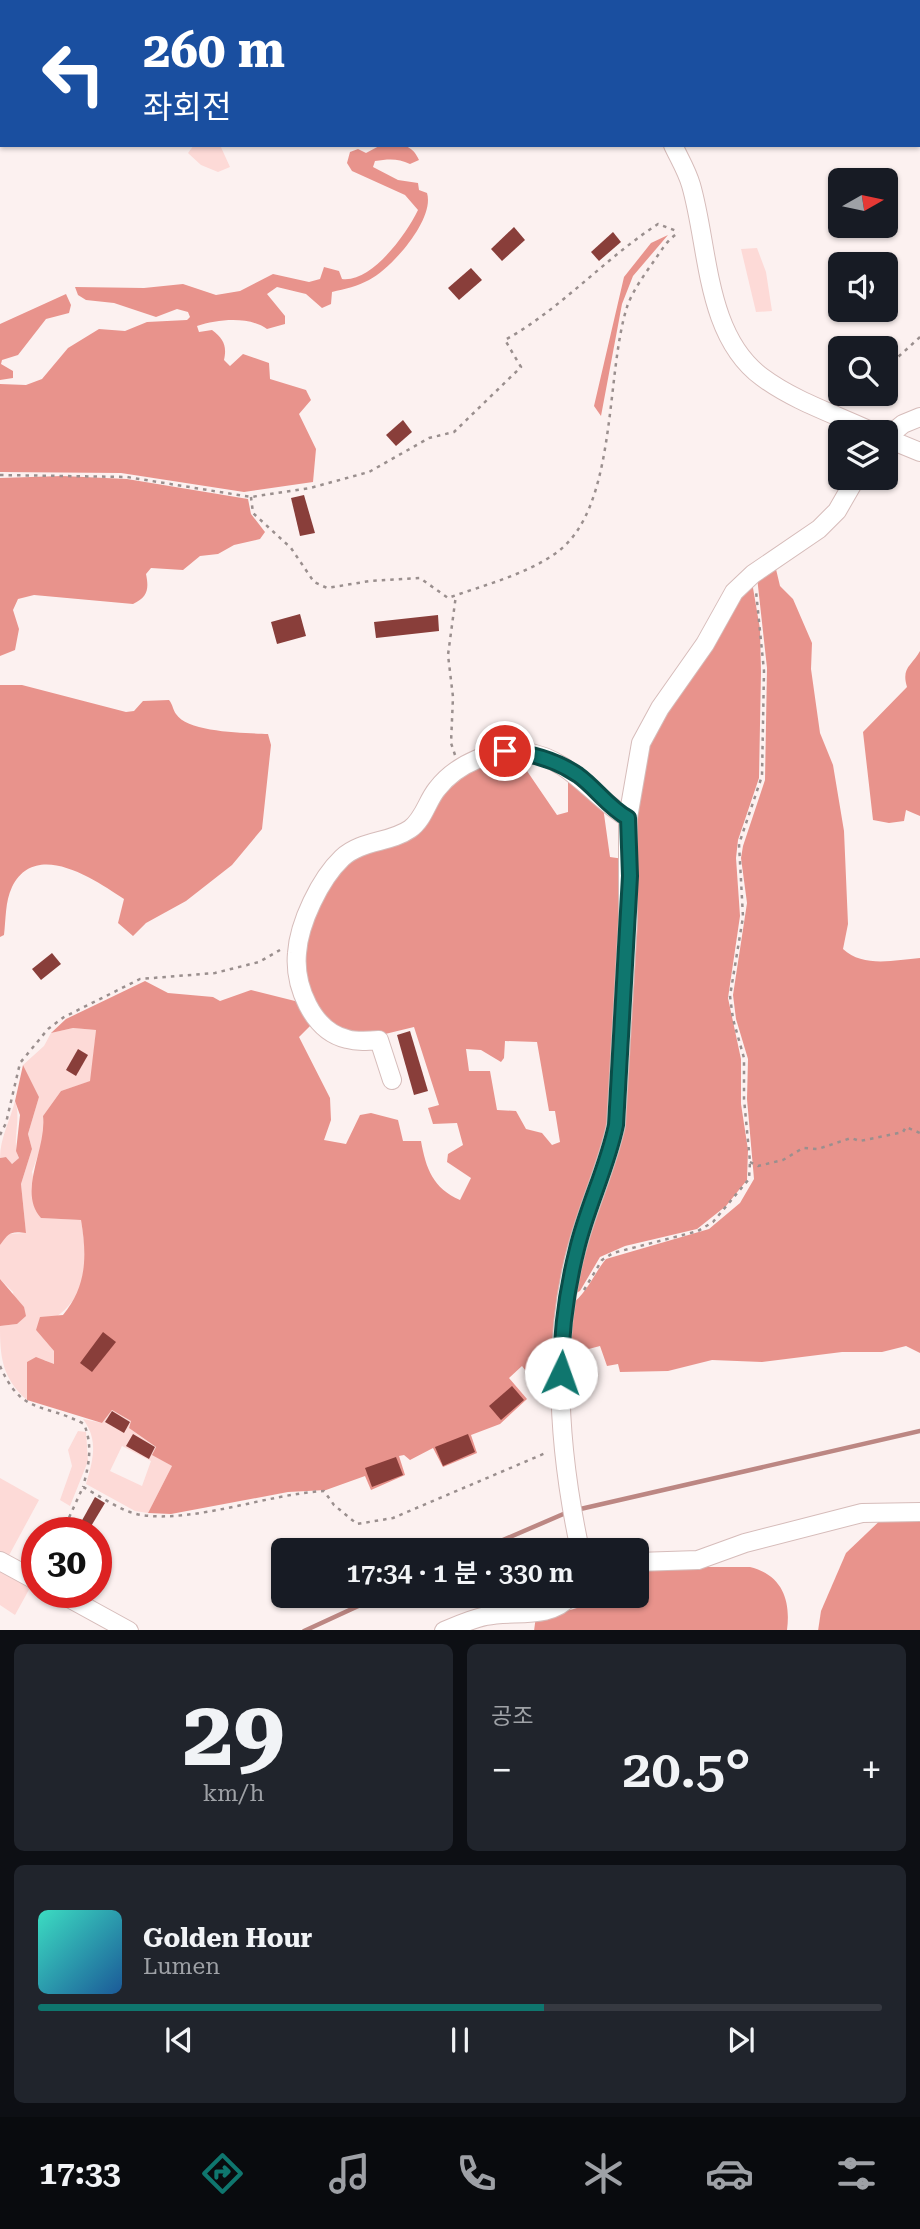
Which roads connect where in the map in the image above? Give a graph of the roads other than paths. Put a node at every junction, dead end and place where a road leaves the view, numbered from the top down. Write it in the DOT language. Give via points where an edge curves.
graph roads {
  1 [pos="674,147"];
  2 [pos="920,417"];
  3 [pos="847,420"];
  4 [pos="898,428"];
  5 [pos="898,443"];
  6 [pos="920,453"];
  7 [pos="849,490"];
  8 [pos="628,818"];
  9 [pos="392,1080"];
  10 [pos="920,1512"];
  11 [pos="578,1538"];
  12 [pos="0,1561"];
  13 [pos="649,1562"];
  14 [pos="21,1572"];
  15 [pos="88,1608"];
  16 [pos="552,1608"];
  17 [pos="129,1630"];
  18 [pos="444,1630"];
  1 -- 3 [label="street" via="690,184 730,340 764,379"];
  2 -- 4 [label="street"];
  5 -- 6 [label="street"];
  7 -- 8 [label="street" via="819,529 734,592 641,743"];
  8 -- 9 [label="street" via="578,776 528,752 505,751 459,768 437,789 411,828 353,849 341,859 316,896 300,942 302,989 317,1019 345,1039 379,1040"];
  8 -- 11 [label="street" via="628,909 616,1125 577,1248 561,1353 564,1445"];
  10 -- 13 [label="street" via="862,1513 698,1560"];
  12 -- 14 [label="street"];
  15 -- 17 [label="street"];
  16 -- 18 [label="street" via="488,1615"];
}
